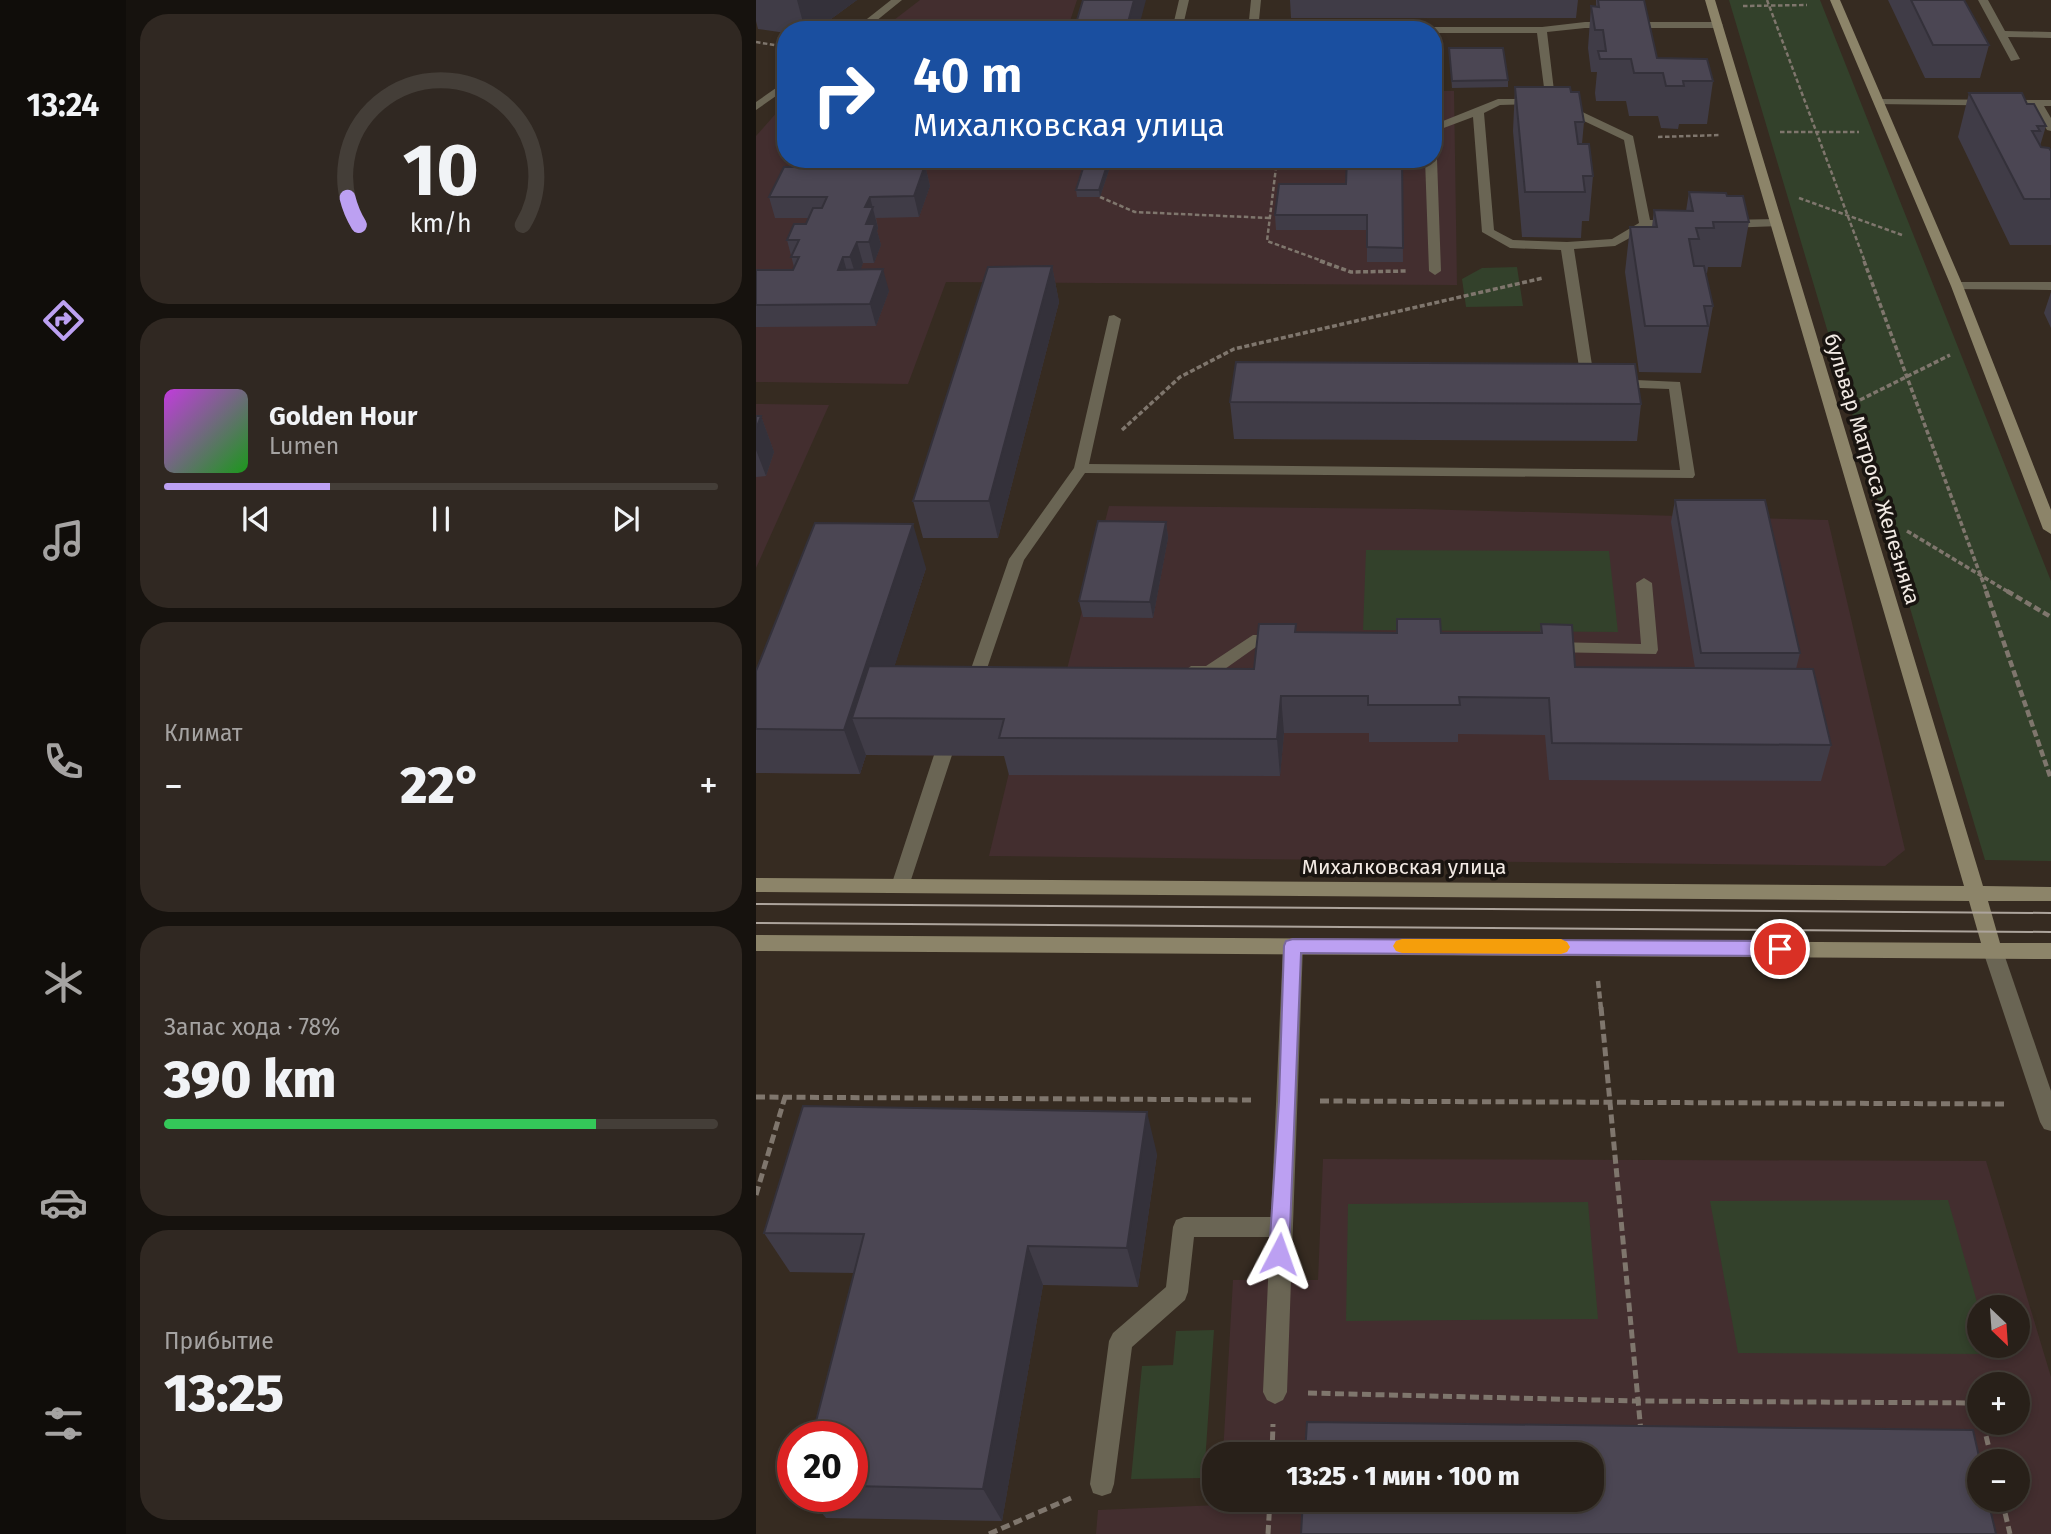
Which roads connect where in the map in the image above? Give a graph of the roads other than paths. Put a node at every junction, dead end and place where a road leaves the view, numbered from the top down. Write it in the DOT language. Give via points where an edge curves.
graph roads {
  1 [pos="897,0"];
  2 [pos="1184,0"];
  3 [pos="1256,0"];
  4 [pos="1710,0"];
  5 [pos="1835,0"];
  6 [pos="1983,0"];
  7 [pos="870,21"];
  8 [pos="1179,21"];
  9 [pos="1254,21"];
  10 [pos="1718,25"];
  11 [pos="1442,30"];
  12 [pos="1542,30"];
  13 [pos="2001,34"];
  14 [pos="2051,35"];
  15 [pos="2015,60"];
  16 [pos="777,90"];
  17 [pos="756,92"];
  18 [pos="772,94"];
  19 [pos="1550,101"];
  20 [pos="1878,102"];
  21 [pos="2036,103"];
  22 [pos="2051,103"];
  23 [pos="756,107"];
  24 [pos="1478,111"];
  25 [pos="1442,125"];
  26 [pos="2051,128"];
  27 [pos="1431,168"];
  28 [pos="1777,223"];
  29 [pos="1645,224"];
  30 [pos="1567,246"];
  31 [pos="1434,271"];
  32 [pos="1957,286"];
  33 [pos="2051,286"];
  34 [pos="1114,319"];
  35 [pos="1080,468"];
  36 [pos="2051,529"];
  37 [pos="1644,583"];
  38 [pos="1294,642"];
  39 [pos="1540,647"];
  40 [pos="1168,672"];
  41 [pos="967,704"];
  42 [pos="943,755"];
  43 [pos="756,885"];
  44 [pos="900,886"];
  45 [pos="1975,893"];
  46 [pos="2051,894"];
  47 [pos="1293,946"];
  48 [pos="757,947"];
  49 [pos="1993,951"];
  50 [pos="2051,951"];
  51 [pos="2048,1113"];
  52 [pos="1281,1227"];
  53 [pos="1275,1392"];
  54 [pos="1102,1484"];
  1 -- 7 [label="street"];
  2 -- 8 [label="street"];
  3 -- 9 [label="street"];
  4 -- 10 [label="street, бульвар Матроса Железняка"];
  5 -- 20 [label="street"];
  6 -- 13 [label="street"];
  10 -- 12 [label="street" via="1585,25"];
  10 -- 28 [label="street, бульвар Матроса Железняка"];
  11 -- 12 [label="street"];
  12 -- 19 [label="street"];
  13 -- 14 [label="street"];
  13 -- 15 [label="street"];
  16 -- 18 [label="street"];
  17 -- 18 [label="street"];
  18 -- 23 [label="street"];
  19 -- 24 [label="street" via="1498,102"];
  19 -- 29 [label="street" via="1629,138"];
  20 -- 21 [label="street"];
  20 -- 32 [label="street"];
  21 -- 22 [label="street"];
  21 -- 26 [label="street"];
  24 -- 25 [label="street"];
  24 -- 30 [label="street" via="1488,232 1510,244"];
  27 -- 31 [label="street"];
  28 -- 29 [label="street"];
  28 -- 45 [label="street, бульвар Матроса Железняка"];
  29 -- 30 [label="street" via="1615,242"];
  30 -- 35 [label="street" via="1586,367 1611,383 1675,385 1688,475"];
  32 -- 33 [label="street"];
  32 -- 36 [label="street"];
  34 -- 35 [label="street"];
  35 -- 41 [label="street" via="1017,559 985,672"];
  37 -- 39 [label="street" via="1650,650"];
  38 -- 40 [label="street" via="1253,641 1209,672"];
  42 -- 44 [label="street"];
  43 -- 44 [label="street, Михалковская улица"];
  44 -- 45 [label="street, Михалковская улица"];
  45 -- 46 [label="street, Михалковская улица"];
  45 -- 49 [label="street, бульвар Матроса Железняка"];
  47 -- 48 [label="street"];
  47 -- 49 [label="street"];
  47 -- 52 [label="street"];
  49 -- 50 [label="street"];
  49 -- 51 [label="street"];
  52 -- 53 [label="street"];
  52 -- 54 [label="street" via="1184,1227 1177,1292 1121,1341"];
}
